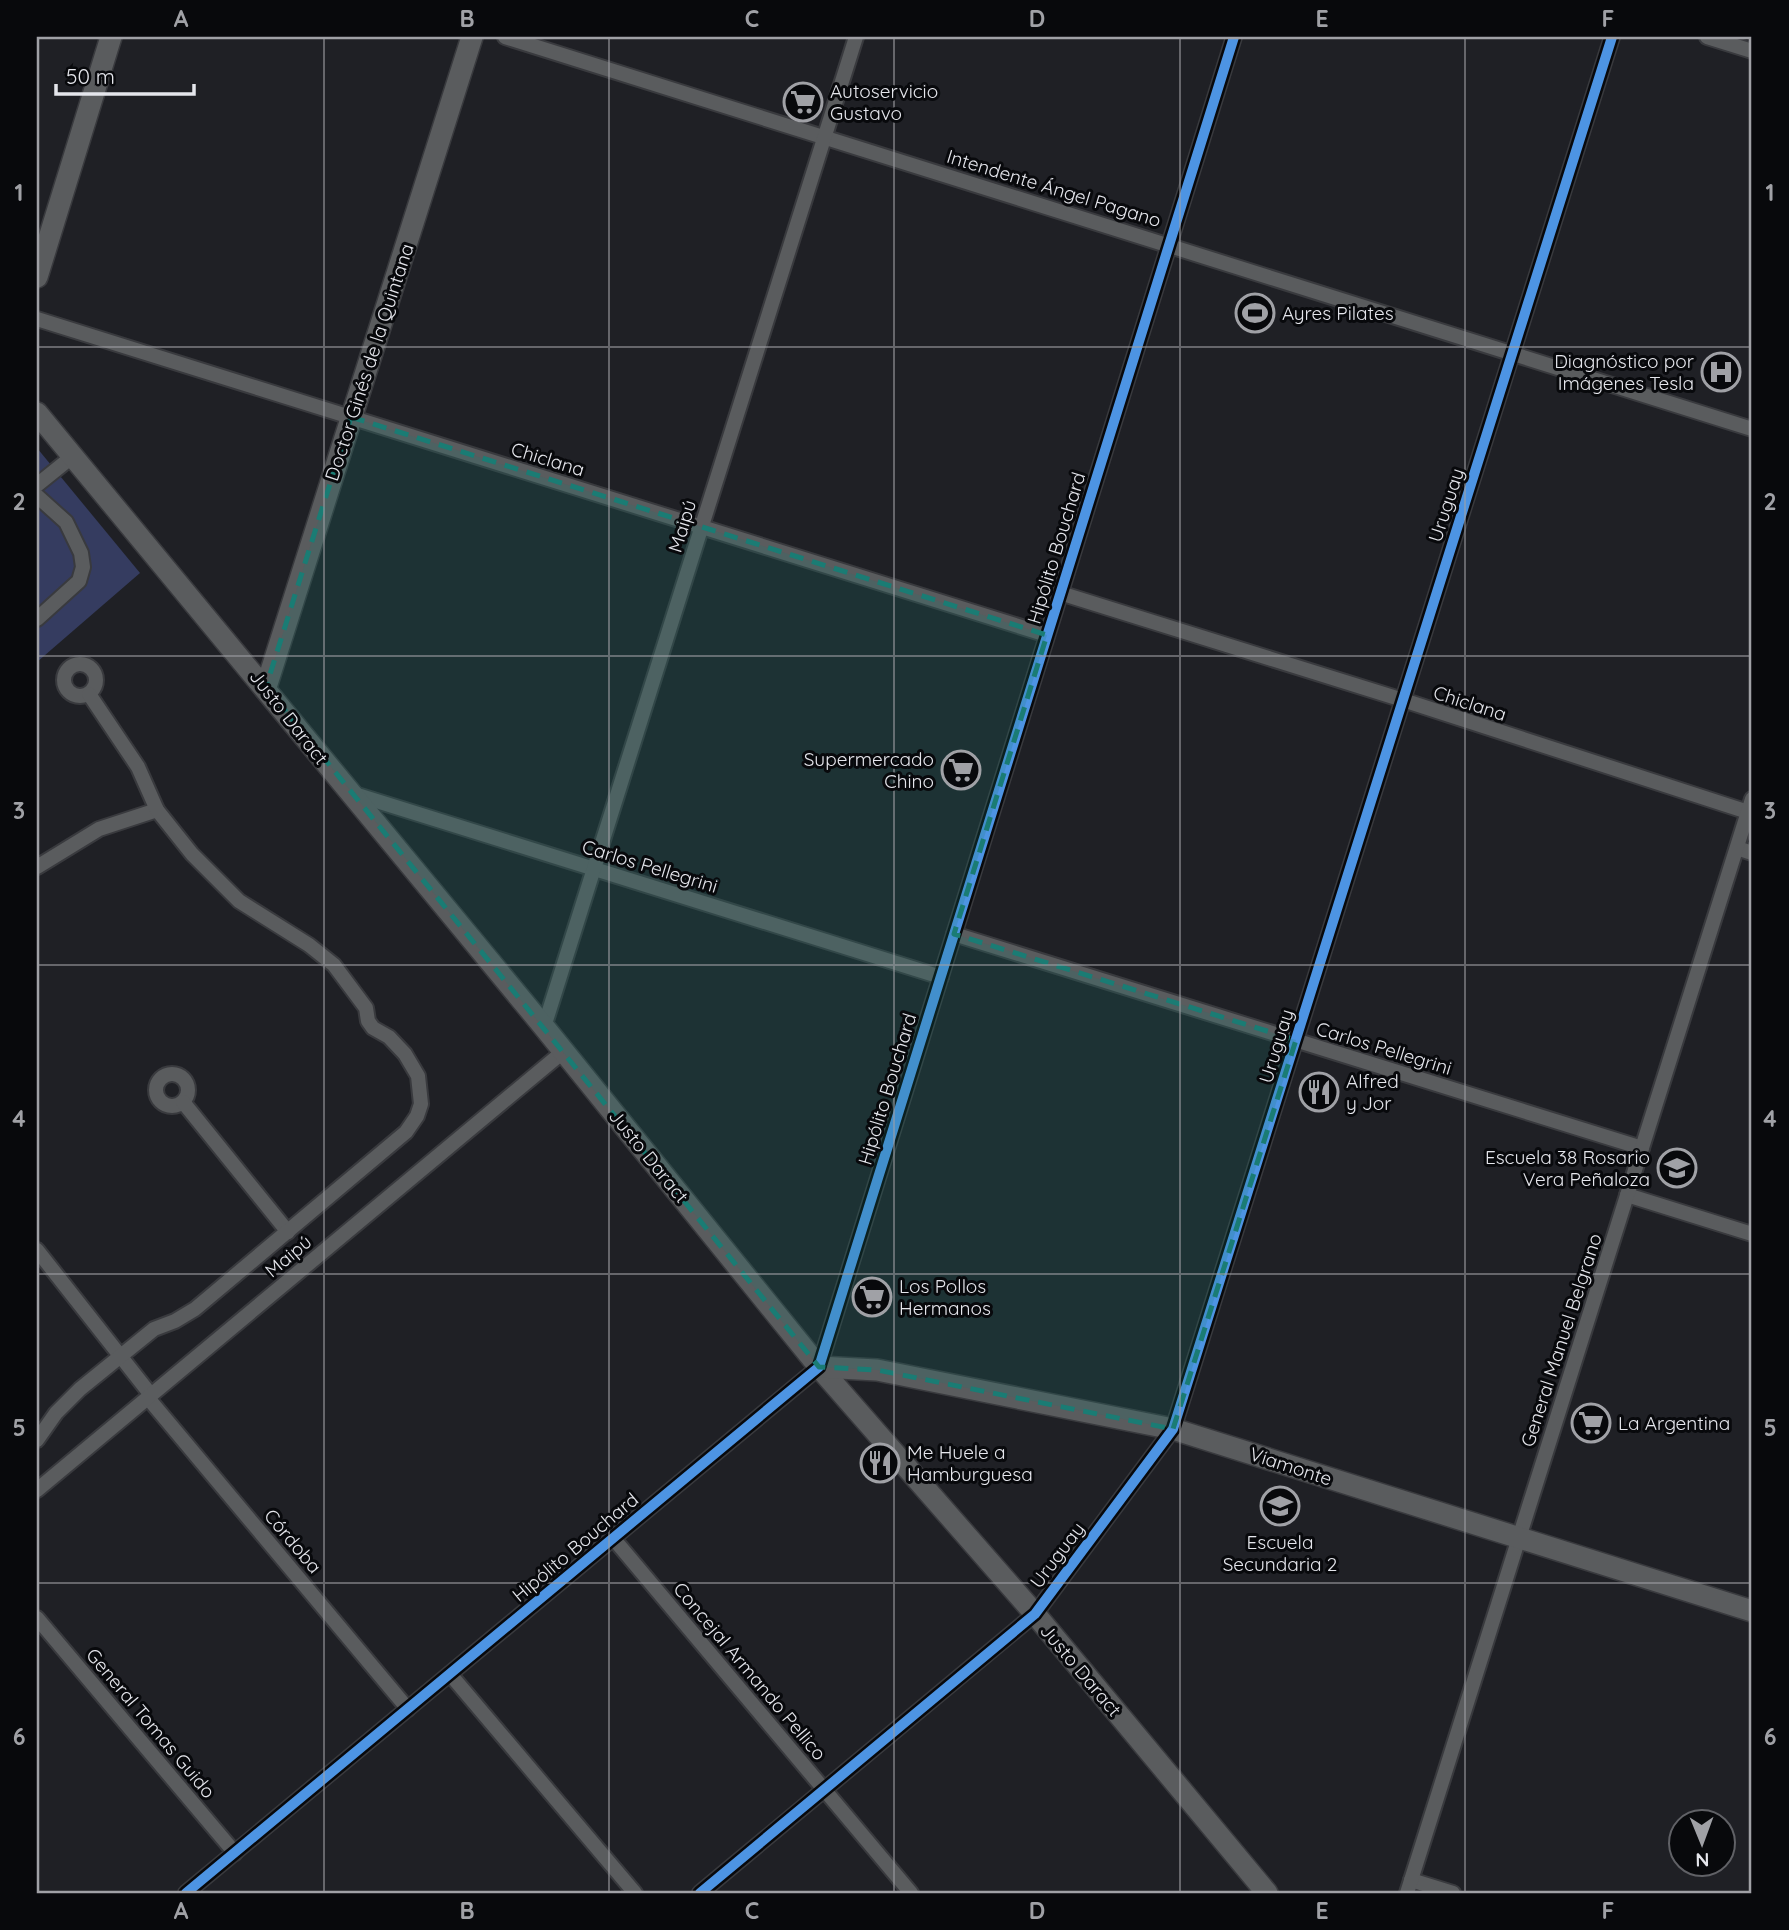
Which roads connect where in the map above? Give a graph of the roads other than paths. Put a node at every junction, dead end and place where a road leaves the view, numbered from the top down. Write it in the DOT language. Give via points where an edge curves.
graph roads {
  1 [pos="111,37"];
  2 [pos="472,37"];
  3 [pos="505,37"];
  4 [pos="856,37"];
  5 [pos="1234,37"];
  6 [pos="1612,37"];
  7 [pos="1707,37"];
  8 [pos="1752,51"];
  9 [pos="824,138"];
  10 [pos="1169,244"];
  11 [pos="37,277"];
  12 [pos="37,319"];
  13 [pos="1513,354"];
  14 [pos="37,413"];
  15 [pos="351,418"];
  16 [pos="1752,429"];
  17 [pos="73,456"];
  18 [pos="37,485"];
  19 [pos="37,496"];
  20 [pos="702,527"];
  21 [pos="1060,593"];
  22 [pos="37,619"];
  23 [pos="1047,635"];
  24 [pos="266,687"];
  25 [pos="89,694"];
  26 [pos="1403,700"];
  27 [pos="348,792"];
  28 [pos="1750,806"];
  29 [pos="157,810"];
  30 [pos="1737,848"];
  31 [pos="1752,853"];
  32 [pos="37,867"];
  33 [pos="594,869"];
  34 [pos="954,934"];
  35 [pos="941,977"];
  36 [pos="544,1027"];
  37 [pos="1296,1040"];
  38 [pos="564,1051"];
  39 [pos="183,1102"];
  40 [pos="1642,1148"];
  41 [pos="1627,1195"];
  42 [pos="288,1232"];
  43 [pos="1752,1234"];
  44 [pos="37,1251"];
  45 [pos="120,1356"];
  46 [pos="819,1367"];
  47 [pos="149,1397"];
  48 [pos="1173,1429"];
  49 [pos="37,1440"];
  50 [pos="37,1490"];
  51 [pos="613,1538"];
  52 [pos="1519,1538"];
  53 [pos="1752,1611"];
  54 [pos="1035,1614"];
  55 [pos="37,1618"];
  56 [pos="450,1674"];
  57 [pos="408,1709"];
  58 [pos="824,1790"];
  59 [pos="235,1853"];
  60 [pos="1409,1887"];
  61 [pos="186,1893"];
  62 [pos="635,1893"];
  63 [pos="699,1893"];
  64 [pos="911,1893"];
  65 [pos="1267,1893"];
  66 [pos="1453,1893"];
  1 -- 11 [label="street"];
  2 -- 15 [label="street, Doctor Ginés de la Quintana"];
  3 -- 9 [label="street, Intendente Ángel Pagano"];
  4 -- 9 [label="street, Maipú"];
  5 -- 10 [label="street, Hipólito Bouchard"];
  6 -- 13 [label="street, Uruguay"];
  7 -- 8 [label="street"];
  9 -- 10 [label="street, Intendente Ángel Pagano"];
  9 -- 20 [label="street, Maipú"];
  10 -- 13 [label="street, Intendente Ángel Pagano"];
  10 -- 21 [label="street, Hipólito Bouchard"];
  12 -- 15 [label="street, Chiclana"];
  13 -- 16 [label="street, Intendente Ángel Pagano"];
  13 -- 26 [label="street, Uruguay"];
  14 -- 17 [label="street, Justo Daract"];
  15 -- 20 [label="street, Chiclana"];
  15 -- 24 [label="street, Doctor Ginés de la Quintana"];
  17 -- 18 [label="street"];
  17 -- 24 [label="street, Justo Daract"];
  19 -- 22 [label="street" via="66,522 83,567 79,581"];
  20 -- 23 [label="street, Chiclana"];
  20 -- 33 [label="street, Maipú"];
  21 -- 23 [label="street, Hipólito Bouchard"];
  21 -- 26 [label="street, Chiclana"];
  23 -- 34 [label="street, Hipólito Bouchard"];
  24 -- 27 [label="street, Justo Daract"];
  25 -- 29 [label="street" via="138,767"];
  26 -- 28 [label="street, Chiclana"];
  26 -- 37 [label="street, Uruguay"];
  27 -- 33 [label="street, Carlos Pellegrini"];
  27 -- 36 [label="street, Justo Daract"];
  28 -- 30 [label="street, General Manuel Belgrano"];
  29 -- 32 [label="street" via="99,829"];
  29 -- 42 [label="street" via="239,901 334,965 366,1008 373,1028 405,1054 418,1076 421,1104 406,1132"];
  30 -- 31 [label="street"];
  30 -- 40 [label="street, General Manuel Belgrano"];
  33 -- 35 [label="street, Carlos Pellegrini"];
  33 -- 36 [label="street, Maipú"];
  34 -- 35 [label="street, Hipólito Bouchard"];
  34 -- 37 [label="street, Carlos Pellegrini"];
  35 -- 46 [label="street, Hipólito Bouchard"];
  36 -- 38 [label="street, Justo Daract"];
  37 -- 40 [label="street, Carlos Pellegrini"];
  37 -- 48 [label="street, Uruguay"];
  38 -- 46 [label="street, Justo Daract"];
  38 -- 47 [label="street, Maipú"];
  39 -- 42 [label="street"];
  40 -- 41 [label="street, General Manuel Belgrano"];
  41 -- 43 [label="street"];
  41 -- 52 [label="street, General Manuel Belgrano"];
  42 -- 45 [label="street" via="195,1309 154,1329"];
  44 -- 45 [label="street, Córdoba"];
  45 -- 47 [label="street, Córdoba"];
  45 -- 49 [label="street" via="56,1413"];
  46 -- 48 [label="street, Viamonte" via="877,1370"];
  46 -- 51 [label="street, Hipólito Bouchard"];
  46 -- 54 [label="street, Justo Daract"];
  47 -- 50 [label="street, Maipú"];
  47 -- 57 [label="street, Córdoba"];
  48 -- 52 [label="street, Viamonte"];
  48 -- 54 [label="street, Uruguay"];
  51 -- 56 [label="street, Hipólito Bouchard"];
  51 -- 58 [label="street, Concejal Armando Pellico"];
  52 -- 53 [label="street, Viamonte"];
  52 -- 60 [label="street, General Manuel Belgrano"];
  54 -- 58 [label="street, Uruguay"];
  54 -- 65 [label="street, Justo Daract"];
  55 -- 59 [label="street, General Tomas Guido"];
  56 -- 57 [label="street, Hipólito Bouchard"];
  56 -- 62 [label="street"];
  57 -- 59 [label="street, Hipólito Bouchard"];
  58 -- 63 [label="street, Uruguay"];
  58 -- 64 [label="street, Concejal Armando Pellico"];
  59 -- 61 [label="street, Hipólito Bouchard"];
  60 -- 66 [label="street"];
}
